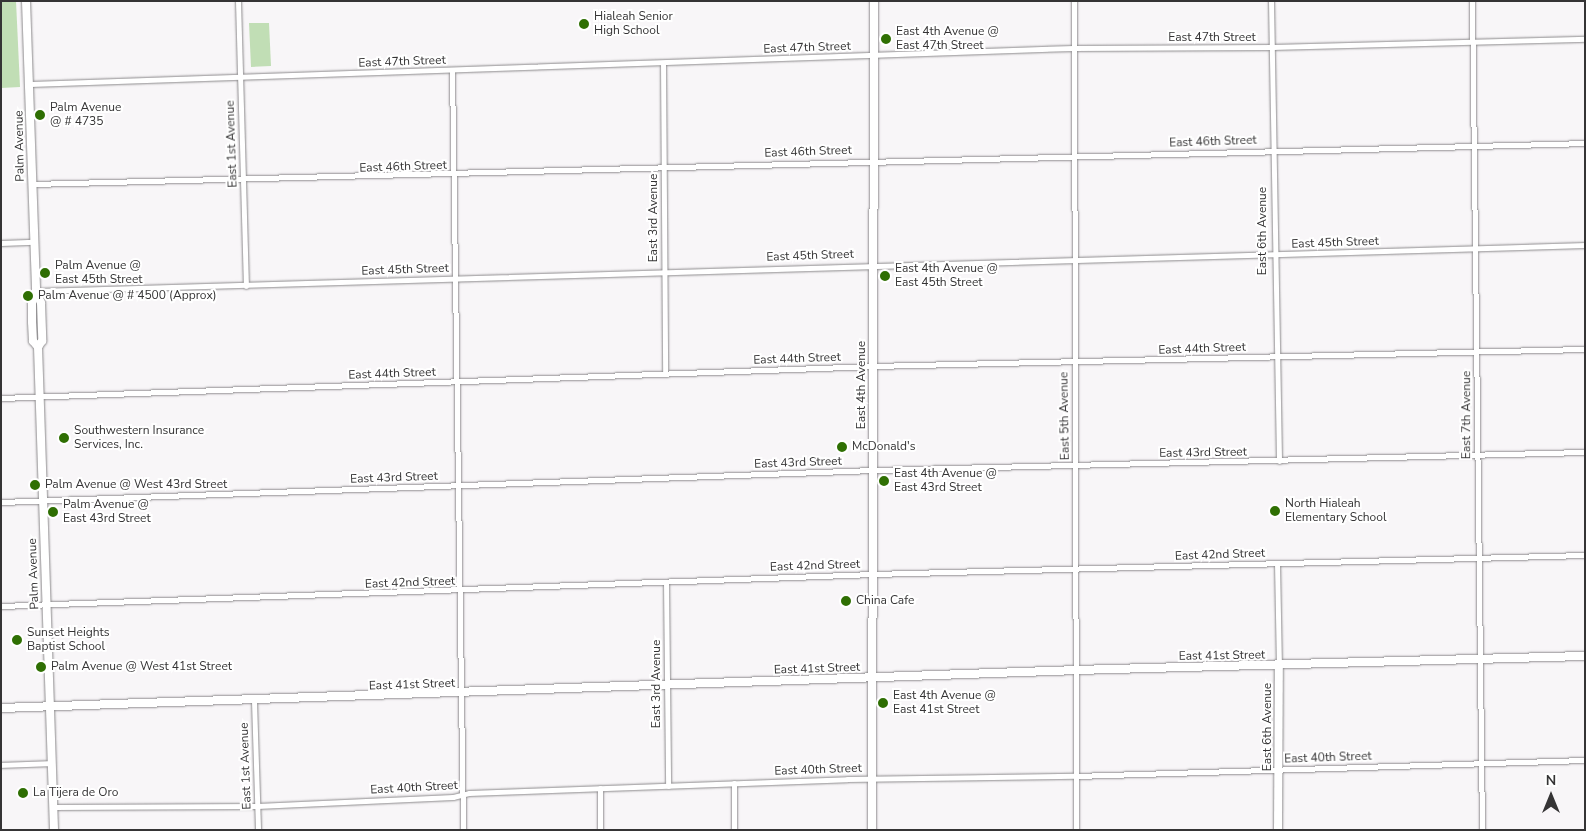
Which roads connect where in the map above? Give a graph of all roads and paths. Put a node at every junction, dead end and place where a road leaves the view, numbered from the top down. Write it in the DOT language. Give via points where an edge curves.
graph roads {
  1 [pos="26,1"];
  2 [pos="238,1"];
  3 [pos="874,1"];
  4 [pos="1074,1"];
  5 [pos="1271,1"];
  6 [pos="1472,1"];
  7 [pos="1585,40"];
  8 [pos="1472,43"];
  9 [pos="1274,47"];
  10 [pos="1073,48"];
  11 [pos="874,56"];
  12 [pos="663,63"];
  13 [pos="452,70"];
  14 [pos="240,78"];
  15 [pos="30,84"];
  16 [pos="1585,143"];
  17 [pos="1471,145"];
  18 [pos="1275,150"];
  19 [pos="1073,156"];
  20 [pos="874,160"];
  21 [pos="664,167"];
  22 [pos="453,175"];
  23 [pos="244,181"];
  24 [pos="32,184"];
  25 [pos="34,242"];
  26 [pos="1,243"];
  27 [pos="1585,245"];
  28 [pos="1476,247"];
  29 [pos="1274,255"];
  30 [pos="1075,259"];
  31 [pos="873,264"];
  32 [pos="664,271"];
  33 [pos="455,278"];
  34 [pos="246,286"];
  35 [pos="36,291"];
  36 [pos="1585,349"];
  37 [pos="1477,352"];
  38 [pos="1275,357"];
  39 [pos="1074,363"];
  40 [pos="873,366"];
  41 [pos="665,374"];
  42 [pos="456,381"];
  43 [pos="40,397"];
  44 [pos="1,398"];
  45 [pos="1585,452"];
  46 [pos="1477,454"];
  47 [pos="1279,461"];
  48 [pos="1075,466"];
  49 [pos="873,470"];
  50 [pos="458,486"];
  51 [pos="43,500"];
  52 [pos="1,502"];
  53 [pos="1585,555"];
  54 [pos="1479,558"];
  55 [pos="1277,563"];
  56 [pos="1075,570"];
  57 [pos="873,574"];
  58 [pos="666,582"];
  59 [pos="459,592"];
  60 [pos="46,605"];
  61 [pos="1,606"];
  62 [pos="1585,656"];
  63 [pos="1480,657"];
  64 [pos="1279,666"];
  65 [pos="1076,670"];
  66 [pos="872,678"];
  67 [pos="667,686"];
  68 [pos="460,694"];
  69 [pos="254,701"];
  70 [pos="50,706"];
  71 [pos="1,708"];
  72 [pos="1585,760"];
  73 [pos="1481,762"];
  74 [pos="52,763"];
  75 [pos="1,765"];
  76 [pos="1279,770"];
  77 [pos="1076,776"];
  78 [pos="872,779"];
  79 [pos="734,783"];
  80 [pos="668,786"];
  81 [pos="600,788"];
  82 [pos="463,796"];
  83 [pos="258,806"];
  84 [pos="53,807"];
  85 [pos="54,830"];
  86 [pos="258,830"];
  87 [pos="463,830"];
  88 [pos="600,830"];
  89 [pos="734,830"];
  90 [pos="872,830"];
  91 [pos="1076,830"];
  92 [pos="1278,830"];
  93 [pos="1482,830"];
  1 -- 15 [label="street, Palm Avenue"];
  2 -- 14 [label="street, East 1st Avenue"];
  3 -- 11 [label="street, East 4th Avenue"];
  4 -- 10 [label="street, East 5th Avenue"];
  5 -- 9 [label="street, East 6th Avenue"];
  6 -- 8 [label="street, East 7th Avenue"];
  7 -- 8 [label="street, East 47th Street"];
  8 -- 9 [label="street, East 47th Street"];
  8 -- 17 [label="street, East 7th Avenue"];
  9 -- 10 [label="street, East 47th Street"];
  9 -- 18 [label="street, East 6th Avenue"];
  10 -- 11 [label="street, East 47th Street"];
  10 -- 19 [label="street, East 5th Avenue"];
  11 -- 12 [label="street, East 47th Street"];
  11 -- 20 [label="street, East 4th Avenue"];
  12 -- 13 [label="street, East 47th Street"];
  12 -- 21 [label="street, East 3rd Avenue"];
  13 -- 14 [label="street, East 47th Street"];
  13 -- 22 [label="street"];
  14 -- 15 [label="street, East 47th Street"];
  14 -- 23 [label="street, East 1st Avenue"];
  15 -- 24 [label="street, Palm Avenue"];
  16 -- 17 [label="street, East 46th Street"];
  17 -- 18 [label="street, East 46th Street"];
  17 -- 28 [label="street, East 7th Avenue"];
  18 -- 19 [label="street, East 46th Street"];
  18 -- 29 [label="street, East 6th Avenue"];
  19 -- 20 [label="street, East 46th Street"];
  19 -- 30 [label="street, East 5th Avenue"];
  20 -- 21 [label="street, East 46th Street"];
  20 -- 31 [label="street, East 4th Avenue"];
  21 -- 22 [label="street, East 46th Street"];
  21 -- 32 [label="street, East 3rd Avenue"];
  22 -- 23 [label="street, East 46th Street"];
  22 -- 33 [label="street"];
  23 -- 24 [label="street, East 46th Street"];
  23 -- 34 [label="street, East 1st Avenue"];
  24 -- 25 [label="street, Palm Avenue"];
  25 -- 26 [label="street"];
  25 -- 35 [label="street, Palm Avenue"];
  27 -- 28 [label="street, East 45th Street"];
  28 -- 29 [label="street, East 45th Street"];
  28 -- 37 [label="street, East 7th Avenue"];
  29 -- 30 [label="street, East 45th Street"];
  29 -- 38 [label="street, East 6th Avenue"];
  30 -- 31 [label="street, East 45th Street"];
  30 -- 39 [label="street, East 5th Avenue"];
  31 -- 32 [label="street, East 45th Street"];
  31 -- 40 [label="street, East 4th Avenue"];
  32 -- 33 [label="street, East 45th Street"];
  32 -- 41 [label="street, East 3rd Avenue"];
  33 -- 34 [label="street, East 45th Street"];
  33 -- 42 [label="street"];
  34 -- 35 [label="street, East 45th Street"];
  35 -- 43 [label="street, Palm Avenue" via="41,303 42,341 38,347"];
  36 -- 37 [label="street, East 44th Street"];
  37 -- 38 [label="street, East 44th Street"];
  37 -- 46 [label="street, East 7th Avenue"];
  38 -- 39 [label="street, East 44th Street"];
  38 -- 47 [label="street, East 6th Avenue"];
  39 -- 40 [label="street, East 44th Street"];
  39 -- 48 [label="street, East 5th Avenue"];
  40 -- 41 [label="street, East 44th Street"];
  40 -- 49 [label="street, East 4th Avenue"];
  41 -- 42 [label="street, East 44th Street"];
  42 -- 43 [label="street, East 44th Street"];
  42 -- 50 [label="street"];
  43 -- 44 [label="street, East 44th Street"];
  43 -- 51 [label="street, Palm Avenue"];
  45 -- 46 [label="street, East 43rd Street"];
  46 -- 47 [label="street, East 43rd Street"];
  46 -- 54 [label="street, East 7th Avenue"];
  47 -- 48 [label="street, East 43rd Street"];
  48 -- 49 [label="street, East 43rd Street"];
  48 -- 56 [label="street, East 5th Avenue"];
  49 -- 50 [label="street, East 43rd Street"];
  49 -- 57 [label="street, East 4th Avenue"];
  50 -- 51 [label="street, East 43rd Street"];
  50 -- 59 [label="street"];
  51 -- 52 [label="street, East 43rd Street"];
  51 -- 60 [label="street, Palm Avenue"];
  53 -- 54 [label="street, East 42nd Street"];
  54 -- 55 [label="street, East 42nd Street"];
  54 -- 63 [label="street, East 7th Avenue"];
  55 -- 56 [label="street, East 42nd Street"];
  55 -- 64 [label="street, East 6th Avenue"];
  56 -- 57 [label="street, East 42nd Street"];
  56 -- 65 [label="street, East 5th Avenue"];
  57 -- 58 [label="street, East 42nd Street"];
  57 -- 66 [label="street, East 4th Avenue"];
  58 -- 59 [label="street, East 42nd Street"];
  58 -- 67 [label="street, East 3rd Avenue"];
  59 -- 60 [label="street, East 42nd Street"];
  59 -- 68 [label="street"];
  60 -- 61 [label="street, East 42nd Street"];
  60 -- 70 [label="street, Palm Avenue"];
  62 -- 63 [label="street, East 41st Street"];
  63 -- 64 [label="street, East 41st Street"];
  63 -- 73 [label="street, East 7th Avenue"];
  64 -- 65 [label="street, East 41st Street"];
  64 -- 76 [label="street, East 6th Avenue"];
  65 -- 66 [label="street, East 41st Street"];
  65 -- 77 [label="street, East 5th Avenue"];
  66 -- 67 [label="street, East 41st Street"];
  66 -- 78 [label="street, East 4th Avenue"];
  67 -- 68 [label="street, East 41st Street"];
  67 -- 80 [label="street, East 3rd Avenue"];
  68 -- 69 [label="street, East 41st Street"];
  68 -- 82 [label="street"];
  69 -- 70 [label="street, East 41st Street"];
  69 -- 83 [label="street, East 1st Avenue"];
  70 -- 71 [label="street, East 41st Street"];
  70 -- 74 [label="street, Palm Avenue"];
  72 -- 73 [label="street, East 40th Street"];
  73 -- 76 [label="street, East 40th Street"];
  73 -- 93 [label="street, East 7th Avenue"];
  74 -- 75 [label="street"];
  74 -- 84 [label="street, Palm Avenue"];
  76 -- 77 [label="street, East 40th Street"];
  76 -- 92 [label="street, East 6th Avenue"];
  77 -- 78 [label="street, East 40th Street"];
  77 -- 91 [label="street, East 5th Avenue"];
  78 -- 79 [label="street, East 40th Street"];
  78 -- 90 [label="street, East 4th Avenue"];
  79 -- 80 [label="street, East 40th Street"];
  79 -- 89 [label="street"];
  80 -- 81 [label="street, East 40th Street"];
  81 -- 82 [label="street, East 40th Street"];
  81 -- 88 [label="street"];
  82 -- 83 [label="street, East 40th Street"];
  82 -- 87 [label="street"];
  83 -- 84 [label="street, East 40th Street"];
  83 -- 86 [label="street, East 1st Avenue"];
  84 -- 85 [label="street, Palm Avenue"];
}
